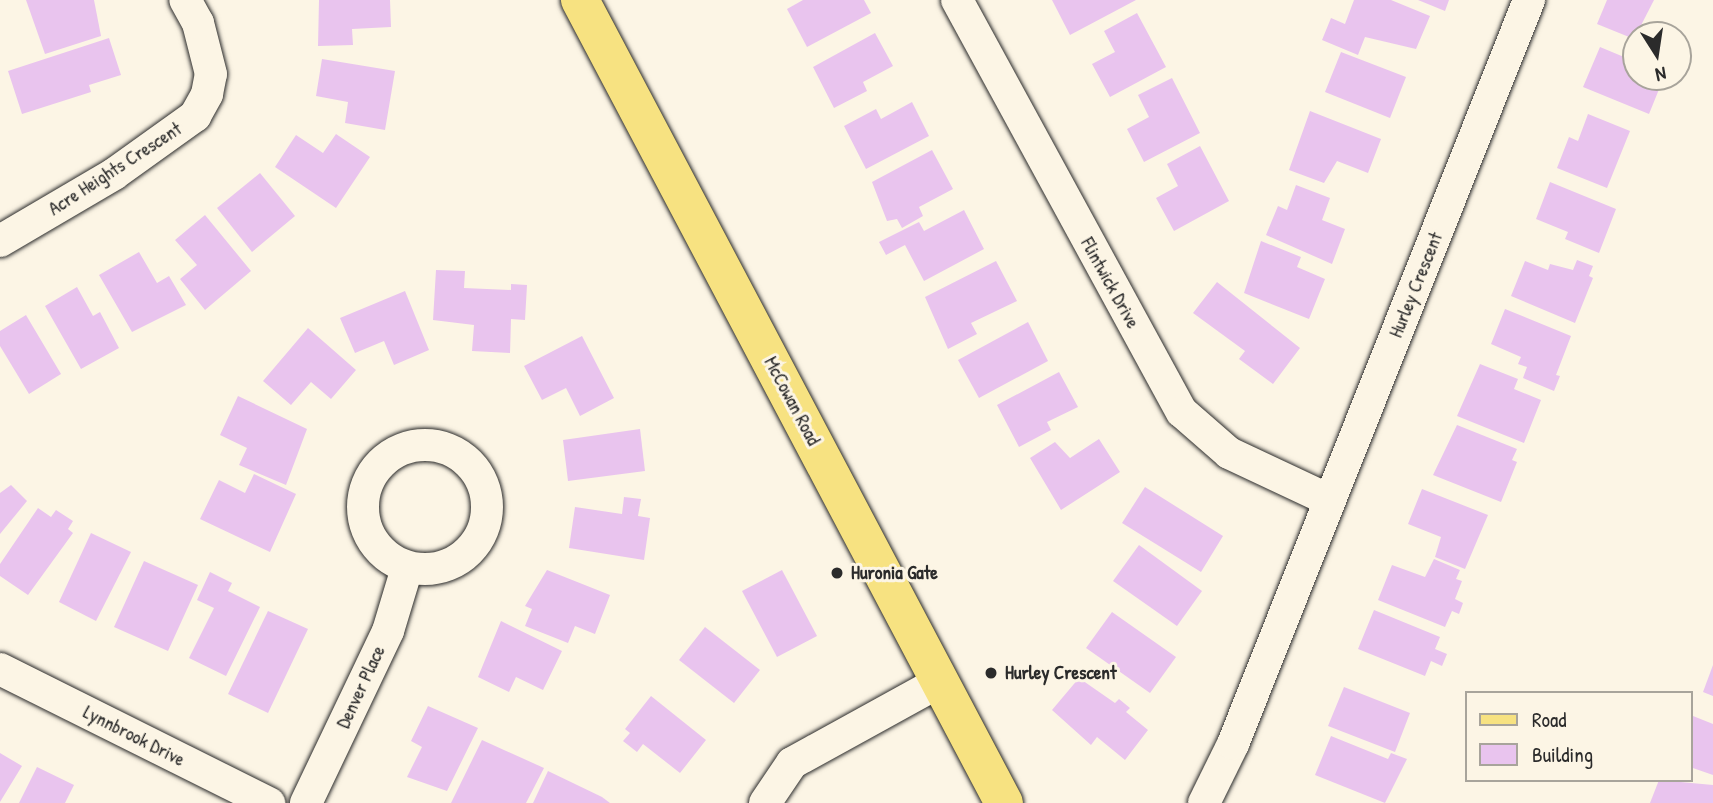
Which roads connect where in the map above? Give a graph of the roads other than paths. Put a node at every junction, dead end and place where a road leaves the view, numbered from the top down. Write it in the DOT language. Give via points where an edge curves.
graph roads {
  1 [pos="185,0"];
  2 [pos="580,0"];
  3 [pos="957,0"];
  4 [pos="1529,0"];
  5 [pos="0,241"];
  6 [pos="1329,500"];
  7 [pos="407,568"];
  8 [pos="0,669"];
  9 [pos="941,681"];
  10 [pos="269,803"];
  11 [pos="306,803"];
  12 [pos="765,803"];
  13 [pos="1004,803"];
  14 [pos="1204,803"];
  1 -- 5 [label="street, Acre Heights Crescent" via="198,23 211,74 195,116 114,174"];
  2 -- 9 [label="main road, McCowan Road"];
  3 -- 6 [label="street, Flintwick Drive" via="1182,412 1229,453"];
  4 -- 6 [label="street, Hurley Crescent"];
  6 -- 14 [label="street, Hurley Crescent" via="1233,744"];
  7 -- 11 [label="street, Denver Place" via="388,631"];
  8 -- 10 [label="street, Lynnbrook Drive"];
  9 -- 12 [label="street" via="792,763"];
  9 -- 13 [label="main road, McCowan Road"];
}
